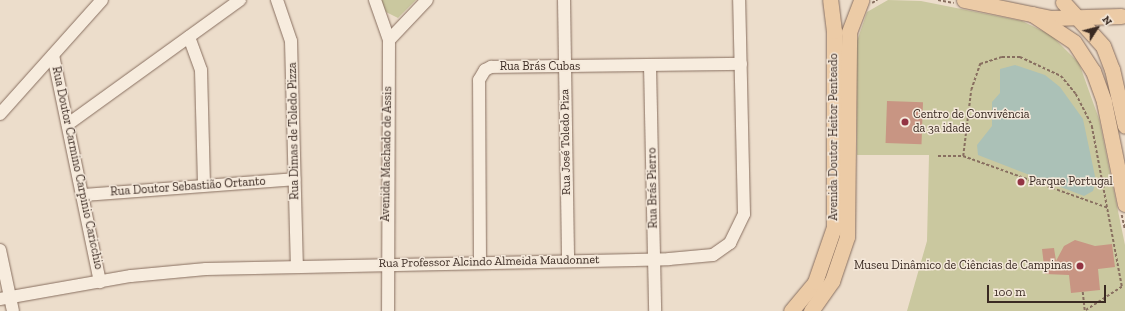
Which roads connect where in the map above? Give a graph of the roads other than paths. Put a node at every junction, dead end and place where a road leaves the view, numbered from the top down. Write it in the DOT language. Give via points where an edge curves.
graph roads {
  1 [pos="102,0"];
  2 [pos="240,0"];
  3 [pos="277,0"];
  4 [pos="375,0"];
  5 [pos="427,0"];
  6 [pos="564,0"];
  7 [pos="739,0"];
  8 [pos="830,0"];
  9 [pos="861,0"];
  10 [pos="1059,1"];
  11 [pos="963,2"];
  12 [pos="1032,14"];
  13 [pos="1104,16"];
  14 [pos="1078,17"];
  15 [pos="1123,17"];
  16 [pos="1095,35"];
  17 [pos="189,37"];
  18 [pos="388,40"];
  19 [pos="54,55"];
  20 [pos="741,64"];
  21 [pos="650,65"];
  22 [pos="564,67"];
  23 [pos="0,114"];
  24 [pos="68,124"];
  25 [pos="1125,126"];
  26 [pos="294,179"];
  27 [pos="204,185"];
  28 [pos="82,195"];
  29 [pos="1123,206"];
  30 [pos="0,250"];
  31 [pos="654,259"];
  32 [pos="568,260"];
  33 [pos="480,261"];
  34 [pos="386,264"];
  35 [pos="297,265"];
  36 [pos="100,282"];
  37 [pos="5,298"];
  38 [pos="13,311"];
  39 [pos="388,311"];
  40 [pos="655,311"];
  41 [pos="791,311"];
  42 [pos="810,311"];
  1 -- 19 [label="street"];
  2 -- 17 [label="street"];
  3 -- 26 [label="street, Rua Dimas de Toledo Pizza" via="291,41"];
  4 -- 18 [label="street, Avenida Machado de Assis"];
  5 -- 18 [label="street"];
  6 -- 22 [label="street, Rua José Toledo Piza"];
  7 -- 20 [label="street, Rua Professor Alcindo Almeida Maudonnet"];
  8 -- 41 [label="main road, Avenida Doutor Heitor Penteado" via="834,31 834,227 815,282"];
  9 -- 42 [label="main road, Avenida Doutor Heitor Penteado" via="849,32 847,237 832,281"];
  10 -- 14 [label="main road"];
  10 -- 15 [label="main road"];
  11 -- 12 [label="main road"];
  12 -- 14 [label="main road" via="1051,18"];
  12 -- 29 [label="main road" via="1074,42 1093,71 1106,107"];
  13 -- 14 [label="main road"];
  13 -- 15 [label="main road"];
  13 -- 16 [label="main road" via="1096,23"];
  14 -- 16 [label="main road"];
  16 -- 25 [label="main road" via="1112,69"];
  17 -- 24 [label="street"];
  17 -- 27 [label="street" via="201,70"];
  18 -- 34 [label="street, Avenida Machado de Assis"];
  19 -- 23 [label="street"];
  19 -- 24 [label="street, Rua Doutor Carmino Carpinio Caricchio"];
  20 -- 21 [label="street, Rua Brás Cubas"];
  20 -- 31 [label="street, Rua Professor Alcindo Almeida Maudonnet" via="742,223 730,242 713,255"];
  21 -- 22 [label="street, Rua Brás Cubas"];
  21 -- 31 [label="street, Rua Brás Pierro"];
  22 -- 32 [label="street, Rua José Toledo Piza"];
  22 -- 33 [label="street, Rua Brás Cubas" via="491,67 481,75"];
  24 -- 28 [label="street, Rua Doutor Carmino Carpinio Caricchio"];
  26 -- 27 [label="street, Rua Doutor Sebastião Ortanto"];
  26 -- 35 [label="street, Rua Dimas de Toledo Pizza"];
  27 -- 28 [label="street, Rua Doutor Sebastião Ortanto"];
  28 -- 36 [label="street, Rua Doutor Carmino Carpinio Caricchio"];
  30 -- 37 [label="street"];
  31 -- 32 [label="street, Rua Professor Alcindo Almeida Maudonnet"];
  31 -- 40 [label="street, Rua Brás Pierro"];
  32 -- 33 [label="street, Rua Professor Alcindo Almeida Maudonnet"];
  33 -- 34 [label="street, Rua Professor Alcindo Almeida Maudonnet"];
  34 -- 35 [label="street, Rua Professor Alcindo Almeida Maudonnet"];
  34 -- 39 [label="street, Avenida Machado de Assis"];
  35 -- 36 [label="street, Rua Professor Alcindo Almeida Maudonnet" via="206,269"];
  36 -- 37 [label="street, Rua Professor Alcindo Almeida Maudonnet"];
  37 -- 38 [label="street"];
}
